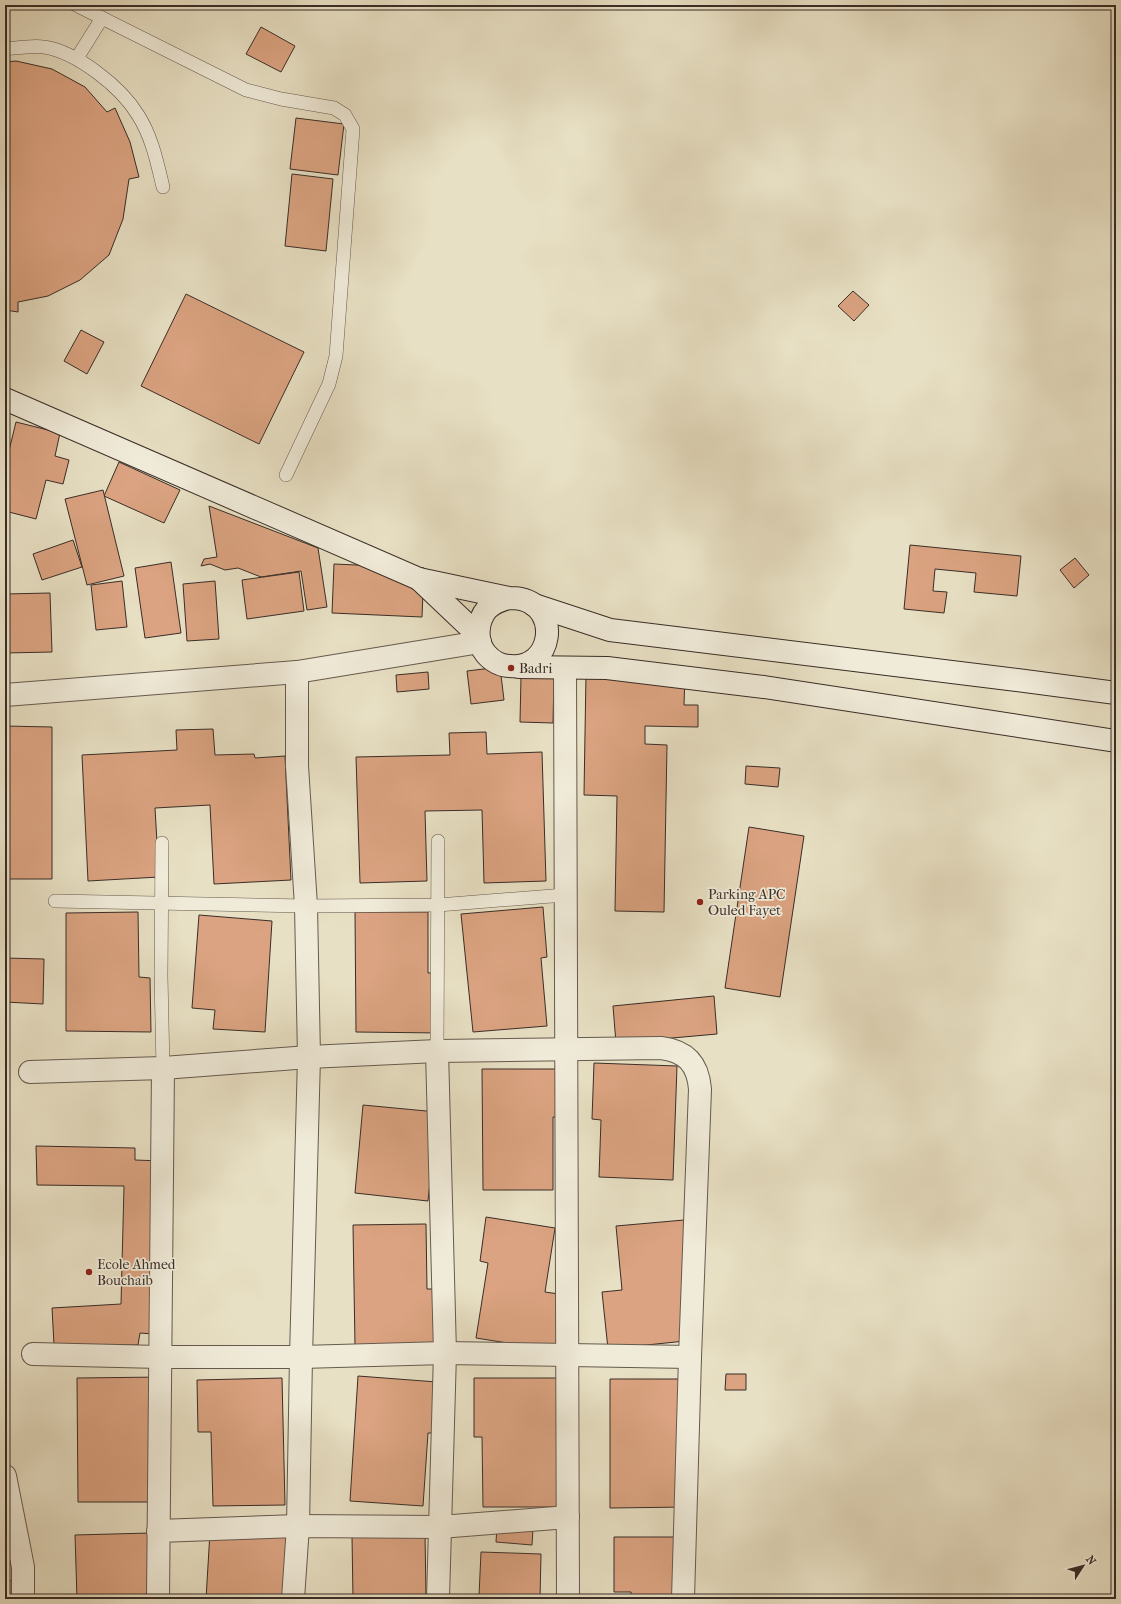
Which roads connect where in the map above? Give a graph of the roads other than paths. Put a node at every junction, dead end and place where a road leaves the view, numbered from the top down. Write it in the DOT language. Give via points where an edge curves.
graph roads {
  1 [pos="76,5"];
  2 [pos="102,18"];
  3 [pos="5,49"];
  4 [pos="76,58"];
  5 [pos="163,187"];
  6 [pos="5,399"];
  7 [pos="286,475"];
  8 [pos="419,579"];
  9 [pos="509,598"];
  10 [pos="534,605"];
  11 [pos="479,639"];
  12 [pos="518,667"];
  13 [pos="564,668"];
  14 [pos="297,672"];
  15 [pos="1116,693"];
  16 [pos="5,695"];
  17 [pos="1116,741"];
  18 [pos="438,841"];
  19 [pos="162,843"];
  20 [pos="565,894"];
  21 [pos="55,901"];
  22 [pos="161,903"];
  23 [pos="438,905"];
  24 [pos="306,906"];
  25 [pos="566,1049"];
  26 [pos="436,1052"];
  27 [pos="309,1057"];
  28 [pos="163,1068"];
  29 [pos="30,1072"];
  30 [pos="445,1353"];
  31 [pos="33,1354"];
  32 [pos="567,1355"];
  33 [pos="160,1357"];
  34 [pos="301,1357"];
  35 [pos="690,1357"];
  36 [pos="5,1476"];
  37 [pos="568,1517"];
  38 [pos="298,1526"];
  39 [pos="440,1527"];
  40 [pos="158,1531"];
  41 [pos="14,1566"];
  42 [pos="23,1599"];
  43 [pos="158,1599"];
  44 [pos="293,1599"];
  45 [pos="438,1599"];
  46 [pos="568,1599"];
  47 [pos="683,1599"];
  1 -- 2 [label="lane"];
  2 -- 4 [label="lane"];
  2 -- 7 [label="lane" via="246,90 334,108 345,115 353,129 336,356 329,384"];
  3 -- 4 [label="lane" via="44,46"];
  4 -- 5 [label="lane" via="112,84 138,114 153,147"];
  6 -- 8 [label="street"];
  8 -- 9 [label="street"];
  8 -- 11 [label="street"];
  9 -- 10 [label="street" via="521,599"];
  9 -- 11 [label="street" via="488,608 481,619"];
  10 -- 12 [label="street" via="546,622 546,641 538,657"];
  10 -- 15 [label="street" via="610,630"];
  11 -- 12 [label="street" via="494,662"];
  11 -- 14 [label="street"];
  12 -- 13 [label="street"];
  13 -- 17 [label="street" via="607,668 764,687"];
  13 -- 20 [label="street"];
  14 -- 16 [label="street"];
  14 -- 24 [label="street" via="297,766"];
  18 -- 23 [label="lane"];
  19 -- 22 [label="lane"];
  20 -- 23 [label="lane"];
  20 -- 25 [label="street"];
  21 -- 22 [label="lane"];
  22 -- 24 [label="lane"];
  22 -- 28 [label="lane"];
  23 -- 24 [label="lane"];
  23 -- 26 [label="lane"];
  24 -- 27 [label="street"];
  25 -- 26 [label="street"];
  25 -- 32 [label="street"];
  25 -- 35 [label="street" via="661,1048 682,1054 696,1069 700,1089"];
  26 -- 27 [label="street"];
  26 -- 30 [label="street"];
  27 -- 28 [label="street"];
  27 -- 34 [label="street"];
  28 -- 29 [label="street"];
  28 -- 33 [label="street"];
  30 -- 32 [label="street"];
  30 -- 34 [label="street"];
  30 -- 39 [label="street"];
  31 -- 33 [label="street"];
  32 -- 35 [label="street"];
  32 -- 37 [label="street"];
  33 -- 34 [label="street"];
  33 -- 40 [label="street"];
  34 -- 38 [label="street"];
  35 -- 47 [label="street"];
  36 -- 41 [label="street"];
  37 -- 39 [label="street"];
  37 -- 46 [label="street"];
  38 -- 39 [label="street"];
  38 -- 40 [label="street"];
  38 -- 44 [label="street"];
  39 -- 45 [label="street"];
  40 -- 43 [label="street"];
  41 -- 42 [label="street"];
}
